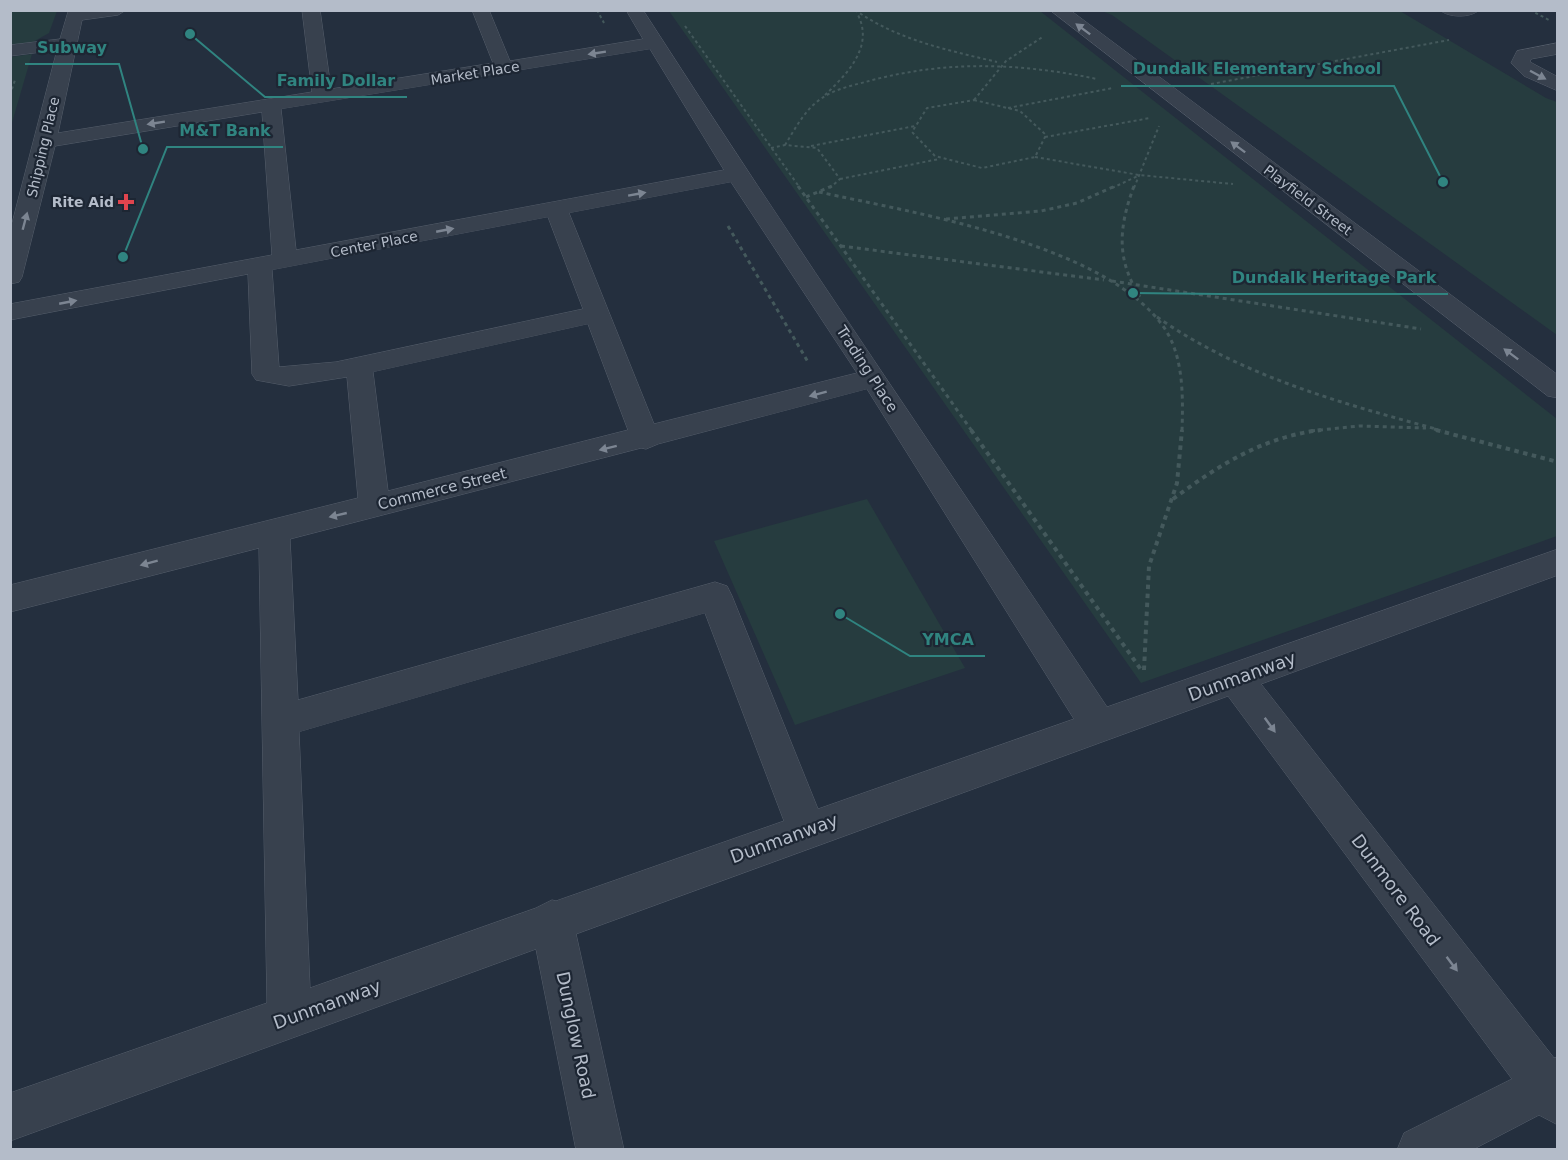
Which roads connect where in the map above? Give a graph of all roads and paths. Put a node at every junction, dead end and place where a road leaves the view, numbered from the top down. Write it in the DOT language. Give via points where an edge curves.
graph roads {
  1 [pos="118,10"];
  2 [pos="311,10"];
  3 [pos="634,10"];
  4 [pos="855,10"];
  5 [pos="1058,10"];
  6 [pos="1448,10"];
  7 [pos="1471,10"];
  8 [pos="1530,10"];
  9 [pos="481,11"];
  10 [pos="71,14"];
  11 [pos="681,20"];
  12 [pos="1557,24"];
  13 [pos="1046,36"];
  14 [pos="1456,39"];
  15 [pos="67,43"];
  16 [pos="655,43"];
  17 [pos="1557,48"];
  18 [pos="10,51"];
  19 [pos="1004,64"];
  20 [pos="504,68"];
  21 [pos="1104,81"];
  22 [pos="1557,85"];
  23 [pos="1202,86"];
  24 [pos="1116,88"];
  25 [pos="322,97"];
  26 [pos="820,99"];
  27 [pos="974,100"];
  28 [pos="271,105"];
  29 [pos="1008,108"];
  30 [pos="1160,116"];
  31 [pos="1159,124"];
  32 [pos="916,126"];
  33 [pos="1044,138"];
  34 [pos="46,141"];
  35 [pos="785,145"];
  36 [pos="807,146"];
  37 [pos="771,148"];
  38 [pos="1035,157"];
  39 [pos="943,158"];
  40 [pos="737,174"];
  41 [pos="1139,175"];
  42 [pos="1279,178"];
  43 [pos="840,179"];
  44 [pos="819,192"];
  45 [pos="806,197"];
  46 [pos="556,208"];
  47 [pos="939,219"];
  48 [pos="841,246"];
  49 [pos="272,264"];
  50 [pos="10,277"];
  51 [pos="1107,281"];
  52 [pos="1130,283"];
  53 [pos="1151,311"];
  54 [pos="10,312"];
  55 [pos="597,314"];
  56 [pos="1423,328"];
  57 [pos="358,366"];
  58 [pos="874,378"];
  59 [pos="1557,389"];
  60 [pos="1436,429"];
  61 [pos="646,439"];
  62 [pos="1557,462"];
  63 [pos="1171,500"];
  64 [pos="374,506"];
  65 [pos="274,531"];
  66 [pos="1557,562"];
  67 [pos="10,599"];
  68 [pos="1155,669"];
  69 [pos="1144,673"];
  70 [pos="1236,678"];
  71 [pos="281,721"];
  72 [pos="1099,728"];
  73 [pos="807,830"];
  74 [pos="552,921"];
  75 [pos="290,1017"];
  76 [pos="1553,1090"];
  77 [pos="10,1117"];
  78 [pos="600,1149"];
  79 [pos="1421,1149"];
  1 -- 10 [label="street"];
  2 -- 25 [label="street"];
  3 -- 16 [label="street, Trading Place"];
  4 -- 19 [label="path" via="900,35"];
  4 -- 26 [label="path" via="863,24 859,56 847,74"];
  42 -- 5 [label="street, Playfield Street, one-way"];
  6 -- 7 [label="street"];
  8 -- 12 [label="path"];
  9 -- 20 [label="street"];
  10 -- 15 [label="street, Shipping Place"];
  11 -- 37 [label="path"];
  13 -- 19 [label="path"];
  14 -- 23 [label="path"];
  15 -- 18 [label="street"];
  15 -- 34 [label="street, Shipping Place"];
  16 -- 20 [label="street, Market Place, one-way"];
  16 -- 40 [label="street, Trading Place"];
  17 -- 22 [label="street, one-way" via="1524,55 1520,63"];
  19 -- 21 [label="path"];
  19 -- 26 [label="path" via="965,63 900,71"];
  19 -- 27 [label="path"];
  20 -- 25 [label="street, Market Place"];
  24 -- 29 [label="path"];
  25 -- 28 [label="street, Market Place"];
  26 -- 35 [label="path"];
  27 -- 29 [label="path"];
  27 -- 32 [label="path" via="927,108"];
  28 -- 34 [label="street, Market Place, one-way"];
  28 -- 49 [label="street"];
  29 -- 33 [label="path" via="1020,111 1046,135"];
  30 -- 33 [label="path"];
  31 -- 41 [label="path"];
  32 -- 36 [label="path"];
  32 -- 39 [label="path" via="912,132 935,156"];
  33 -- 38 [label="path"];
  50 -- 34 [label="street, Shipping Place, one-way"];
  35 -- 36 [label="path"];
  35 -- 37 [label="path"];
  36 -- 43 [label="path" via="817,148"];
  37 -- 45 [label="path"];
  38 -- 39 [label="path" via="982,168"];
  38 -- 41 [label="path"];
  39 -- 43 [label="path"];
  46 -- 40 [label="street, Center Place, one-way"];
  40 -- 58 [label="street, Trading Place"];
  41 -- 42 [label="path" via="1211,184"];
  41 -- 47 [label="path" via="1077,203 1041,212"];
  41 -- 52 [label="path" via="1122,222 1121,249 1125,276"];
  59 -- 42 [label="street, Playfield Street, one-way"];
  43 -- 44 [label="path"];
  44 -- 45 [label="path"];
  44 -- 47 [label="path"];
  45 -- 48 [label="path"];
  49 -- 46 [label="street, Center Place, one-way"];
  46 -- 55 [label="street"];
  47 -- 51 [label="path" via="1015,240"];
  48 -- 51 [label="path"];
  48 -- 69 [label="path"];
  54 -- 49 [label="street, Center Place, one-way"];
  49 -- 57 [label="street" via="266,374 310,376"];
  51 -- 52 [label="path"];
  51 -- 53 [label="path"];
  52 -- 53 [label="path"];
  52 -- 56 [label="path"];
  53 -- 60 [label="path" via="1187,338 1223,357 1355,407"];
  53 -- 63 [label="path" via="1165,328 1182,392 1182,430"];
  55 -- 57 [label="street"];
  55 -- 61 [label="street"];
  57 -- 64 [label="street"];
  58 -- 61 [label="street, Commerce Street, one-way"];
  58 -- 72 [label="street, Trading Place"];
  60 -- 62 [label="path"];
  60 -- 63 [label="path" via="1383,425 1286,435 1249,449"];
  61 -- 64 [label="street, Commerce Street, one-way"];
  63 -- 69 [label="path" via="1149,565"];
  64 -- 65 [label="street, Commerce Street, one-way"];
  65 -- 67 [label="street, Commerce Street, one-way"];
  65 -- 71 [label="street"];
  66 -- 70 [label="street, Dunmanway"];
  68 -- 69 [label="path"];
  70 -- 72 [label="street, Dunmanway"];
  70 -- 76 [label="street, Dunmore Road, one-way"];
  71 -- 73 [label="street" via="715,596"];
  71 -- 75 [label="street" via="283,912"];
  72 -- 73 [label="street, Dunmanway"];
  73 -- 74 [label="street, Dunmanway"];
  74 -- 75 [label="street, Dunmanway"];
  74 -- 78 [label="street, Dunglow Road"];
  75 -- 77 [label="street, Dunmanway"];
  76 -- 79 [label="street"];
}
